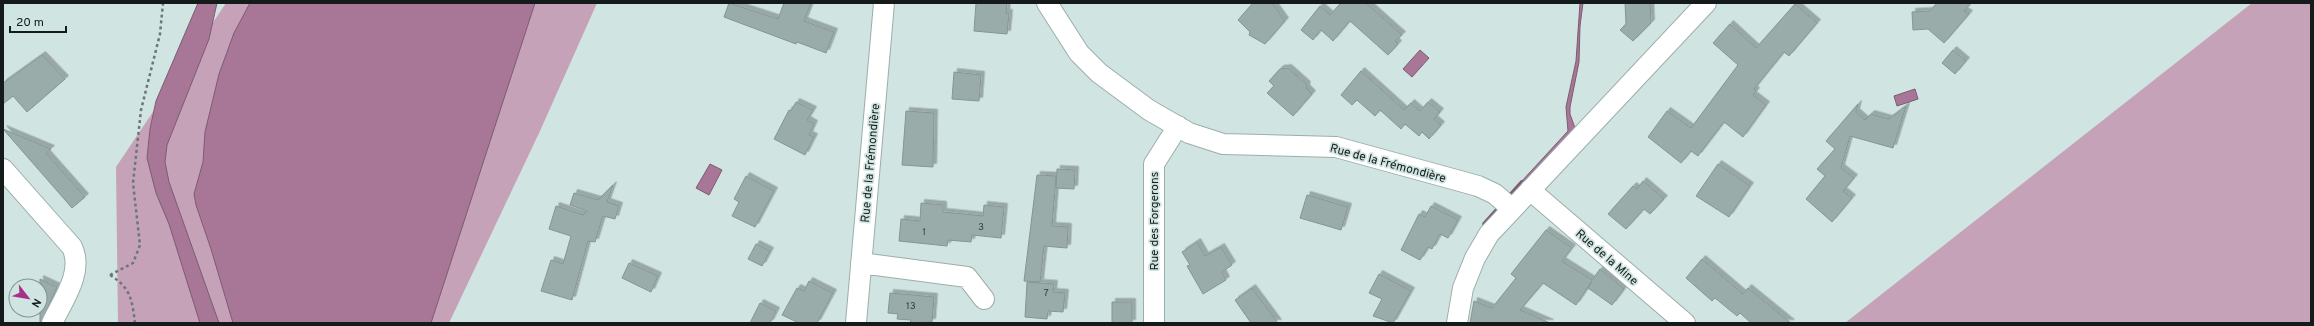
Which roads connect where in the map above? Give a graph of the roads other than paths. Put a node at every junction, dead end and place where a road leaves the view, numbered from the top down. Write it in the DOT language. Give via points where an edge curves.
graph roads {
  1 [pos="884,3"];
  2 [pos="1047,3"];
  3 [pos="1706,3"];
  4 [pos="1178,126"];
  5 [pos="3,169"];
  6 [pos="1530,190"];
  7 [pos="1505,203"];
  8 [pos="861,263"];
  9 [pos="984,299"];
  10 [pos="52,323"];
  11 [pos="856,323"];
  12 [pos="1154,323"];
  13 [pos="1457,323"];
  14 [pos="1685,323"];
  1 -- 8 [label="street, Rue de la Frémondière"];
  2 -- 4 [label="street, Rue de la Frémondière" via="1080,53 1099,73 1149,110"];
  3 -- 6 [label="street"];
  4 -- 7 [label="street, Rue de la Frémondière" via="1223,144 1336,147 1478,186"];
  4 -- 12 [label="street, Rue des Forgerons" via="1154,164"];
  5 -- 10 [label="street" via="72,247 77,257 77,268"];
  6 -- 7 [label="street"];
  6 -- 14 [label="street, Rue de la Mine"];
  7 -- 13 [label="street" via="1475,258 1463,288"];
  8 -- 9 [label="street" via="967,277"];
  8 -- 11 [label="street, Rue de la Frémondière"];
}
